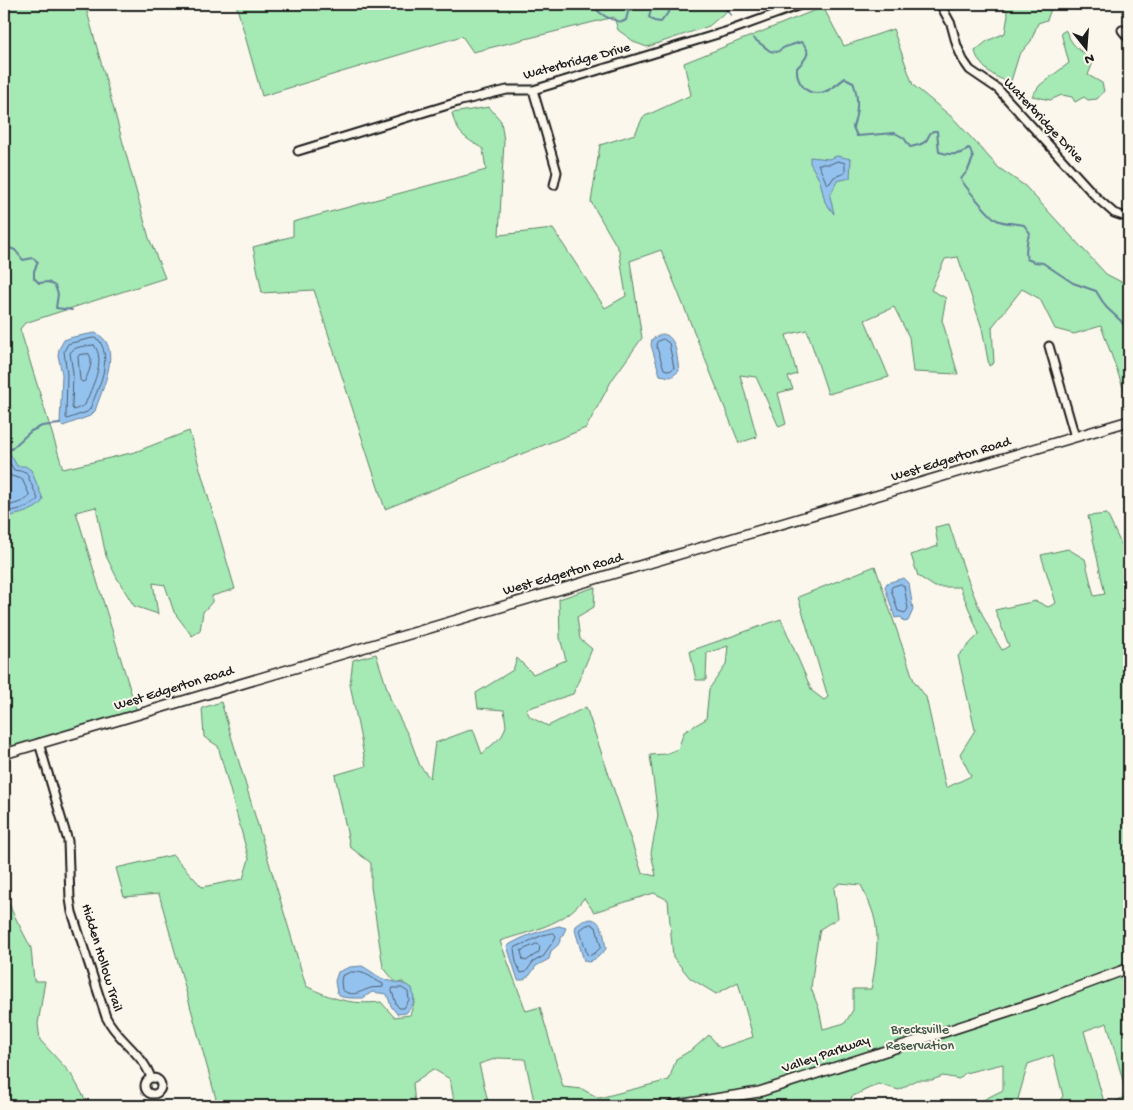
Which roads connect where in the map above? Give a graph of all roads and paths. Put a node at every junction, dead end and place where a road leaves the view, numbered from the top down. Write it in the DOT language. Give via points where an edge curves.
graph roads {
  1 [pos="803,4"];
  2 [pos="940,4"];
  3 [pos="793,6"];
  4 [pos="1122,30"];
  5 [pos="1129,39"];
  6 [pos="533,90"];
  7 [pos="298,151"];
  8 [pos="554,185"];
  9 [pos="1129,218"];
  10 [pos="1049,346"];
  11 [pos="1129,421"];
  12 [pos="1075,437"];
  13 [pos="39,744"];
  14 [pos="4,754"];
  15 [pos="1129,968"];
  16 [pos="151,1078"];
  17 [pos="671,1106"];
  1 -- 3 [label="street, Waterbridge Drive"];
  2 -- 9 [label="street, Waterbridge Drive" via="970,70 998,89 1097,198 1114,213"];
  3 -- 6 [label="street, Waterbridge Drive" via="731,30"];
  4 -- 5 [label="street"];
  6 -- 7 [label="street, Waterbridge Drive" via="507,90 461,100"];
  6 -- 8 [label="street" via="557,172"];
  10 -- 12 [label="street"];
  11 -- 12 [label="street, West Edgerton Road"];
  12 -- 13 [label="street, West Edgerton Road"];
  13 -- 14 [label="street, West Edgerton Road"];
  13 -- 16 [label="street, Hidden Hollow Trail" via="68,841 72,912 106,1017 113,1030 145,1064"];
  15 -- 17 [label="street, Valley Parkway" via="1046,999 759,1092"];
}
